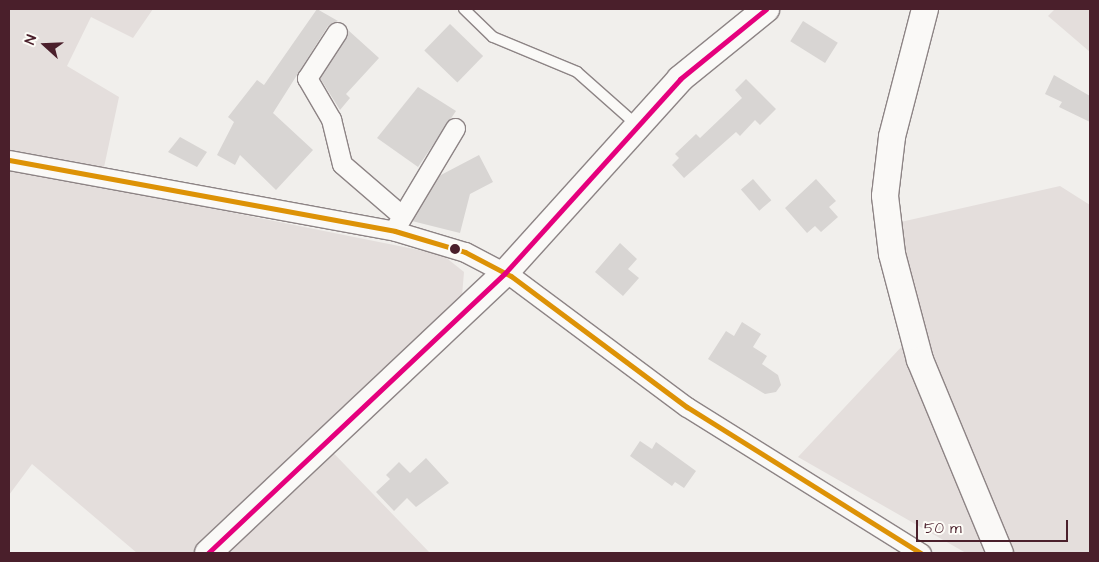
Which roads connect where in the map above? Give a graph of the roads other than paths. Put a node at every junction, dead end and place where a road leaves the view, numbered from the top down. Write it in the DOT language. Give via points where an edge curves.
graph roads {
  1 [pos="464,9"];
  2 [pos="766,9"];
  3 [pos="924,9"];
  4 [pos="337,32"];
  5 [pos="639,126"];
  6 [pos="455,128"];
  7 [pos="9,160"];
  8 [pos="398,223"];
  9 [pos="505,273"];
  10 [pos="208,553"];
  11 [pos="921,553"];
  12 [pos="1000,553"];
  1 -- 5 [label="lane" via="493,37 577,72"];
  2 -- 5 [label="street" via="712,50"];
  3 -- 12 [label="street" via="892,137 885,196 892,254 920,360"];
  4 -- 8 [label="street" via="307,78 331,119 342,164"];
  5 -- 9 [label="street"];
  6 -- 8 [label="street"];
  7 -- 8 [label="street"];
  8 -- 9 [label="street"];
  9 -- 10 [label="street"];
  9 -- 11 [label="street" via="688,407"];
}
